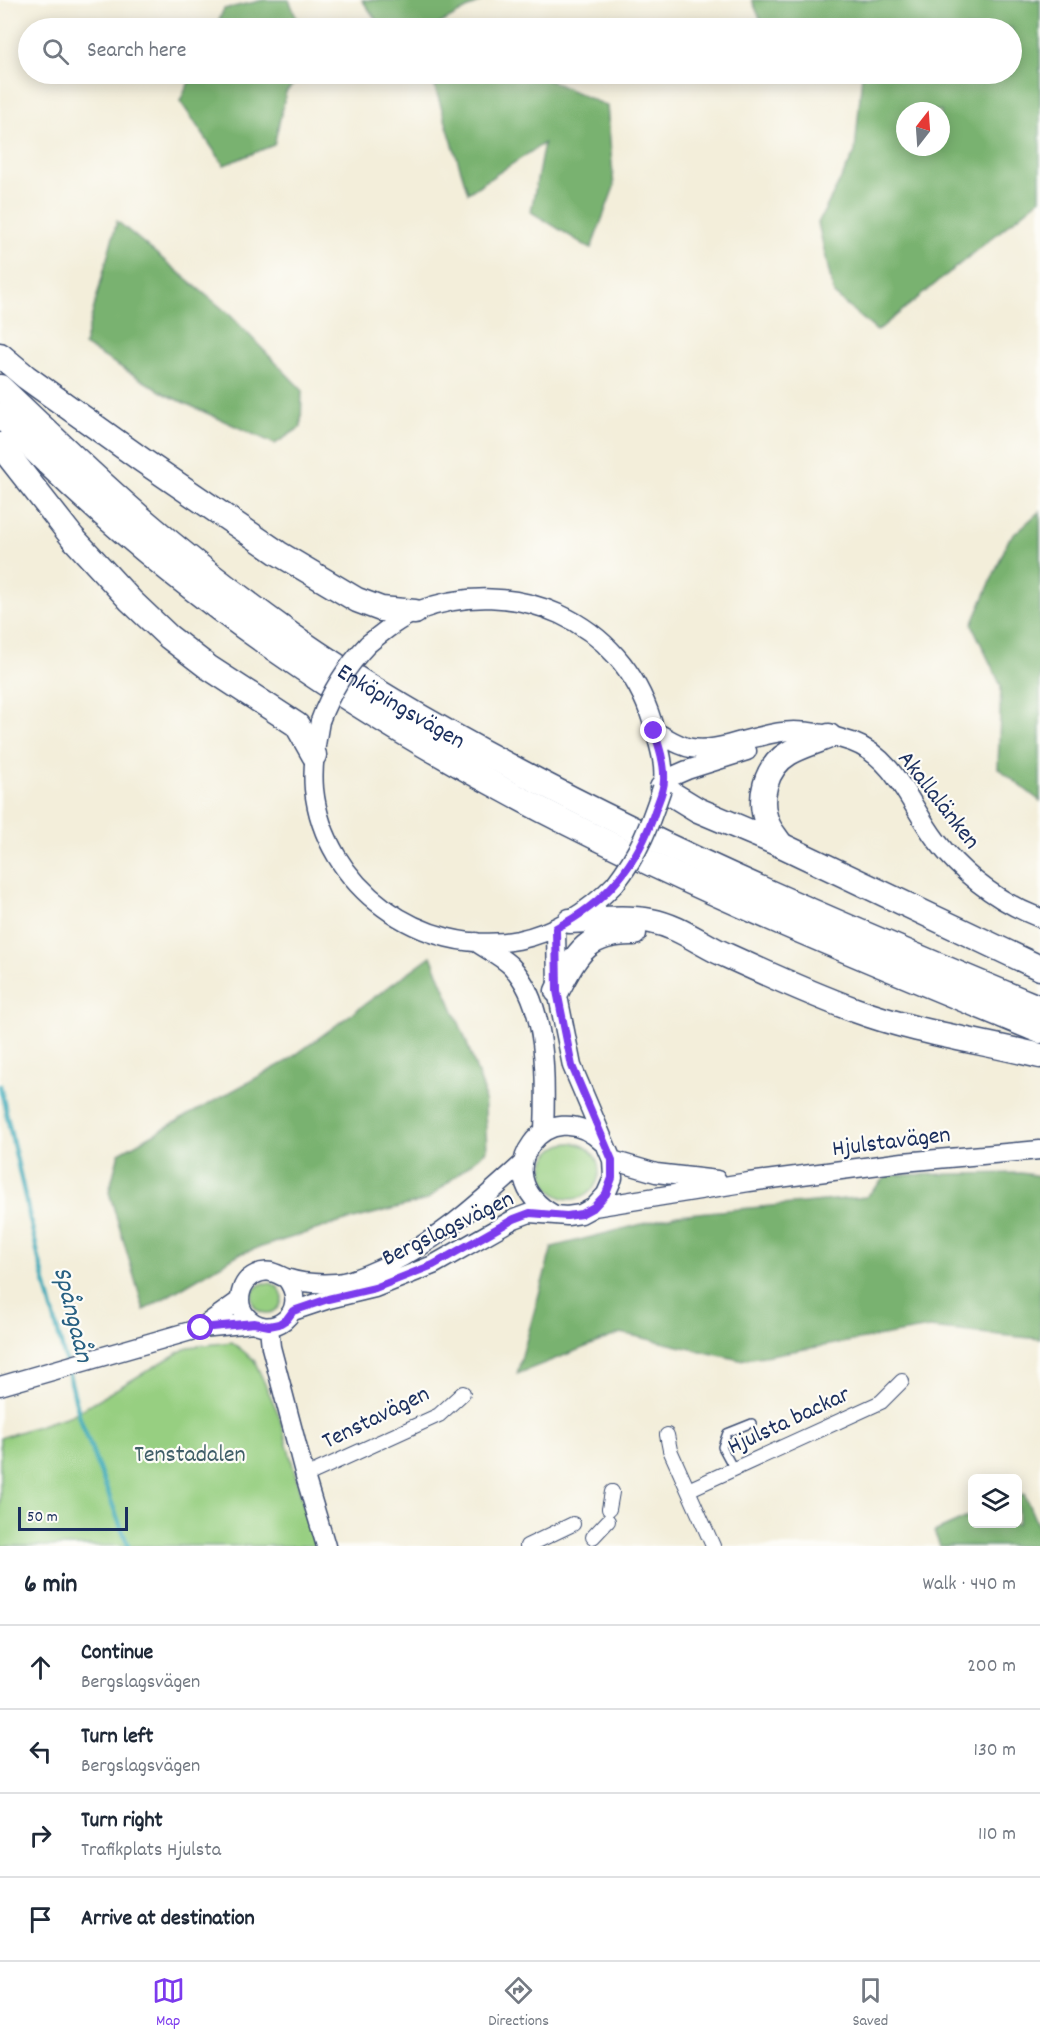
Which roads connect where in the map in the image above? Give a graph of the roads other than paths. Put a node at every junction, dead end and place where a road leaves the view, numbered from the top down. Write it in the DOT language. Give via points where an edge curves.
graph roads {
  1 [pos="0,355"];
  2 [pos="0,387"];
  3 [pos="0,415"];
  4 [pos="0,445"];
  5 [pos="415,612"];
  6 [pos="654,731"];
  7 [pos="828,736"];
  8 [pos="314,755"];
  9 [pos="663,784"];
  10 [pos="781,845"];
  11 [pos="1040,918"];
  12 [pos="563,924"];
  13 [pos="476,942"];
  14 [pos="859,944"];
  15 [pos="710,947"];
  16 [pos="1040,968"];
  17 [pos="557,991"];
  18 [pos="1040,1008"];
  19 [pos="1040,1031"];
  20 [pos="1040,1056"];
  21 [pos="544,1131"];
  22 [pos="1040,1150"];
  23 [pos="609,1152"];
  24 [pos="522,1164"];
  25 [pos="749,1182"];
  26 [pos="594,1207"];
  27 [pos="553,1214"];
  28 [pos="286,1278"];
  29 [pos="240,1300"];
  30 [pos="293,1311"];
  31 [pos="261,1325"];
  32 [pos="201,1328"];
  33 [pos="902,1381"];
  34 [pos="0,1386"];
  35 [pos="463,1393"];
  36 [pos="752,1423"];
  37 [pos="667,1435"];
  38 [pos="734,1469"];
  39 [pos="305,1476"];
  40 [pos="688,1490"];
  41 [pos="612,1492"];
  42 [pos="573,1524"];
  43 [pos="592,1537"];
  44 [pos="326,1546"];
  45 [pos="527,1546"];
  46 [pos="713,1546"];
  1 -- 5 [label="highway" via="142,460 278,553 357,600 381,609"];
  2 -- 14 [label="highway, Enköpingsvägen" via="148,524 295,637 361,681 438,728 583,806 698,860"];
  3 -- 14 [label="highway, Enköpingsvägen" via="165,565 345,696 448,758 625,851"];
  4 -- 8 [label="highway" via="73,538 131,601 208,668 297,725"];
  5 -- 6 [label="main road" via="478,597 508,598 566,616 591,633 627,670 648,709"];
  5 -- 8 [label="main road, bridge" via="368,644 339,679 320,721"];
  6 -- 7 [label="main road, Akallalänken" via="692,748 713,748 794,731"];
  6 -- 9 [label="main road"];
  7 -- 9 [label="main road, Akallalänken" via="756,748 687,770"];
  7 -- 10 [label="highway" via="788,753 773,768 764,788 763,807 768,825"];
  7 -- 11 [label="main road, Akallalänken" via="875,755 897,777 935,839 952,858 993,894"];
  8 -- 13 [label="main road" via="314,792 321,820 331,846 364,892 412,926 437,936"];
  9 -- 10 [label="highway" via="698,810"];
  9 -- 12 [label="main road, bridge" via="632,862 594,904"];
  10 -- 16 [label="highway"];
  12 -- 13 [label="main road" via="517,940"];
  12 -- 15 [label="highway" via="622,918 651,921 689,934"];
  12 -- 17 [label="main road"];
  13 -- 21 [label="main road" via="510,965 532,1003 540,1030 546,1096"];
  14 -- 18 [label="highway"];
  14 -- 19 [label="highway"];
  15 -- 17 [label="highway" via="650,933 598,937 572,963"];
  15 -- 20 [label="highway" via="857,1011"];
  17 -- 23 [label="main road" via="572,1066"];
  21 -- 23 [label="main road" via="560,1125 578,1126 593,1133"];
  21 -- 24 [label="main road, Bergslagsvägen" via="533,1140"];
  22 -- 25 [label="main road, Hjulstavägen" via="903,1162"];
  23 -- 25 [label="main road, Hjulstavägen" via="656,1173"];
  23 -- 26 [label="main road" via="612,1178 606,1194"];
  24 -- 27 [label="main road, Bergslagsvägen" via="528,1194"];
  24 -- 28 [label="main road, Bergslagsvägen" via="462,1218 390,1263 342,1283"];
  25 -- 26 [label="main road, Hjulstavägen"];
  26 -- 27 [label="main road, Bergslagsvägen" via="574,1215"];
  27 -- 30 [label="main road, Bergslagsvägen" via="530,1213 433,1265 375,1288"];
  28 -- 29 [label="main road, Bergslagsvägen" via="266,1271 255,1274 247,1280"];
  28 -- 30 [label="main road" via="293,1287"];
  29 -- 31 [label="main road" via="242,1309"];
  29 -- 32 [label="main road, Bergslagsvägen"];
  30 -- 31 [label="main road, Bergslagsvägen" via="279,1324"];
  31 -- 32 [label="main road, Bergslagsvägen"];
  31 -- 39 [label="main road, Tenstavägen" via="271,1347"];
  32 -- 34 [label="main road, Bergslagsvägen"];
  33 -- 38 [label="street, Hjulsta backar" via="880,1402"];
  35 -- 39 [label="street, Tenstavägen" via="439,1415"];
  36 -- 38 [label="lane" via="727,1433 722,1447"];
  37 -- 40 [label="street"];
  38 -- 40 [label="street, Hjulsta backar"];
  39 -- 44 [label="main road, Tenstavägen"];
  40 -- 46 [label="street"];
  41 -- 43 [label="street" via="608,1515"];
  42 -- 45 [label="street"];
}
